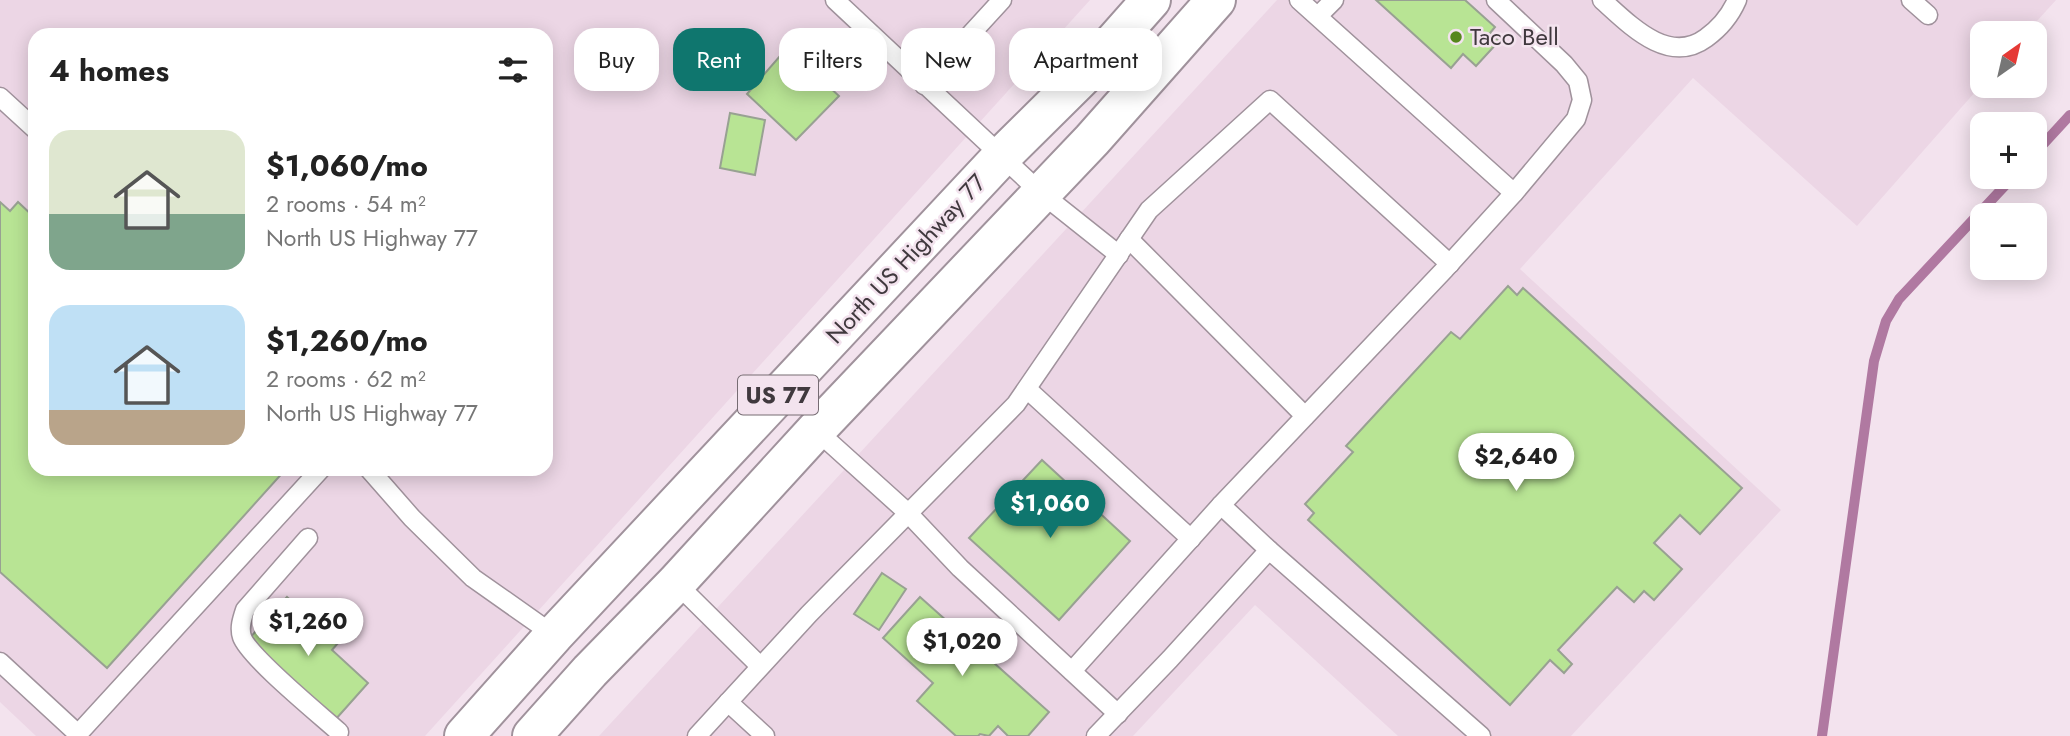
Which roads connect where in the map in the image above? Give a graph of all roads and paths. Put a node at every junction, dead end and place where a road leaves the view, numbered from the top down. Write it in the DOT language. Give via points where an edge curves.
graph roads {
  1 [pos="835,0"];
  2 [pos="1002,0"];
  3 [pos="1151,0"];
  4 [pos="1216,0"];
  5 [pos="1300,0"];
  6 [pos="1334,0"];
  7 [pos="1496,0"];
  8 [pos="1602,0"];
  9 [pos="1737,0"];
  10 [pos="1911,0"];
  11 [pos="1928,15"];
  12 [pos="1318,16"];
  13 [pos="976,28"];
  14 [pos="901,63"];
  15 [pos="931,91"];
  16 [pos="0,97"];
  17 [pos="28,123"];
  18 [pos="1002,156"];
  19 [pos="1041,193"];
  20 [pos="1514,193"];
  21 [pos="1129,239"];
  22 [pos="1119,255"];
  23 [pos="1450,264"];
  24 [pos="1027,388"];
  25 [pos="1305,416"];
  26 [pos="816,430"];
  27 [pos="315,476"];
  28 [pos="375,476"];
  29 [pos="1222,505"];
  30 [pos="908,513"];
  31 [pos="308,538"];
  32 [pos="1191,539"];
  33 [pos="1269,550"];
  34 [pos="676,583"];
  35 [pos="554,635"];
  36 [pos="0,662"];
  37 [pos="760,666"];
  38 [pos="1072,671"];
  39 [pos="728,702"];
  40 [pos="1118,713"];
  41 [pos="339,732"];
  42 [pos="77,735"];
  43 [pos="464,736"];
  44 [pos="532,736"];
  45 [pos="696,736"];
  46 [pos="765,736"];
  47 [pos="1096,736"];
  48 [pos="1481,736"];
  1 -- 14 [label="lane"];
  2 -- 13 [label="lane"];
  3 -- 18 [label="main road, North US Highway 77 / US 77" via="1089,70"];
  4 -- 19 [label="main road, North US Highway 77 / US 77"];
  5 -- 12 [label="lane"];
  6 -- 12 [label="lane"];
  7 -- 20 [label="lane" via="1564,64 1578,81 1582,100 1576,119"];
  8 -- 9 [label="lane" via="1637,31 1674,48 1696,45 1716,30"];
  10 -- 11 [label="lane"];
  12 -- 20 [label="lane"];
  15 -- 18 [label="lane"];
  16 -- 17 [label="lane"];
  18 -- 19 [label="lane"];
  18 -- 35 [label="main road, North US Highway 77 / US 77"];
  19 -- 22 [label="lane"];
  19 -- 26 [label="main road, North US Highway 77 / US 77"];
  20 -- 23 [label="lane"];
  21 -- 22 [label="lane"];
  21 -- 23 [label="lane" via="1149,210 1270,100"];
  21 -- 25 [label="lane"];
  22 -- 24 [label="lane"];
  23 -- 25 [label="lane"];
  24 -- 30 [label="lane"];
  24 -- 32 [label="lane"];
  25 -- 29 [label="lane"];
  26 -- 30 [label="lane"];
  26 -- 34 [label="main road, North US Highway 77 / US 77"];
  27 -- 42 [label="lane"];
  28 -- 35 [label="lane" via="473,578"];
  29 -- 32 [label="lane"];
  29 -- 33 [label="lane"];
  30 -- 37 [label="lane"];
  30 -- 38 [label="lane" via="960,568"];
  31 -- 41 [label="lane" via="245,610 240,633 251,651"];
  32 -- 38 [label="lane"];
  33 -- 40 [label="lane"];
  33 -- 48 [label="lane"];
  34 -- 37 [label="lane"];
  34 -- 44 [label="main road, North US Highway 77 / US 77"];
  35 -- 43 [label="main road, North US Highway 77 / US 77"];
  36 -- 42 [label="lane"];
  37 -- 39 [label="lane"];
  38 -- 40 [label="lane"];
  39 -- 45 [label="lane"];
  39 -- 46 [label="lane"];
  40 -- 47 [label="lane"];
}
